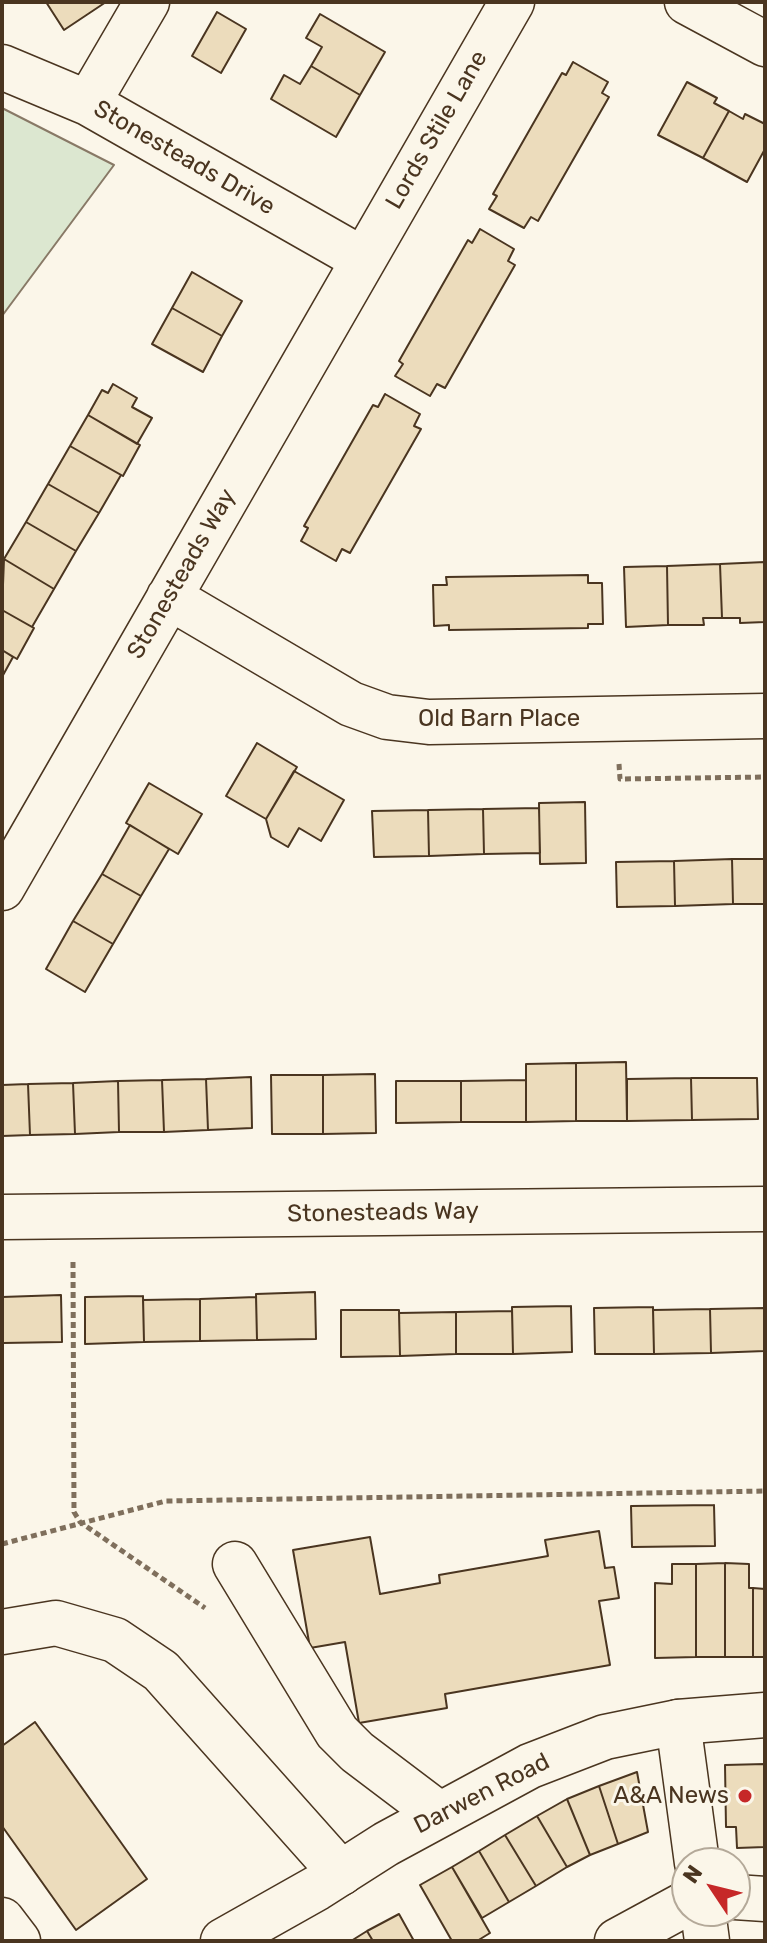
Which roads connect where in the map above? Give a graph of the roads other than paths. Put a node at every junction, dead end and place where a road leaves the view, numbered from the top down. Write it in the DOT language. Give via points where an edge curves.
graph roads {
  1 [pos="147,2"];
  2 [pos="512,2"];
  3 [pos="687,2"];
  4 [pos="765,44"];
  5 [pos="2,67"];
  6 [pos="88,103"];
  7 [pos="362,259"];
  8 [pos="169,597"];
  9 [pos="765,716"];
  10 [pos="2,888"];
  11 [pos="765,1209"];
  12 [pos="2,1217"];
  13 [pos="235,1564"];
  14 [pos="2,1632"];
  15 [pos="765,1715"];
  16 [pos="678,1722"];
  17 [pos="439,1814"];
  18 [pos="695,1847"];
  19 [pos="341,1873"];
  20 [pos="671,1912"];
  21 [pos="2,1920"];
  22 [pos="18,1941"];
  23 [pos="223,1941"];
  24 [pos="617,1941"];
  1 -- 6 [label="street"];
  2 -- 7 [label="street, Lords Stile Lane"];
  3 -- 4 [label="street"];
  5 -- 6 [label="street, Stonesteads Drive"];
  6 -- 7 [label="street, Stonesteads Drive"];
  7 -- 8 [label="street, Stonesteads Way"];
  8 -- 9 [label="street, Old Barn Place" via="351,704 387,717 429,722"];
  8 -- 10 [label="street, Stonesteads Way"];
  11 -- 12 [label="street, Stonesteads Way"];
  13 -- 17 [label="street" via="337,1732"];
  14 -- 19 [label="street" via="56,1623 115,1640 161,1671"];
  15 -- 16 [label="street, Darwen Road"];
  16 -- 17 [label="street, Darwen Road" via="605,1737 530,1766"];
  16 -- 18 [label="street"];
  17 -- 19 [label="street, Darwen Road"];
  19 -- 23 [label="street, Darwen Road"];
  20 -- 24 [label="street"];
  21 -- 22 [label="street"];
}
